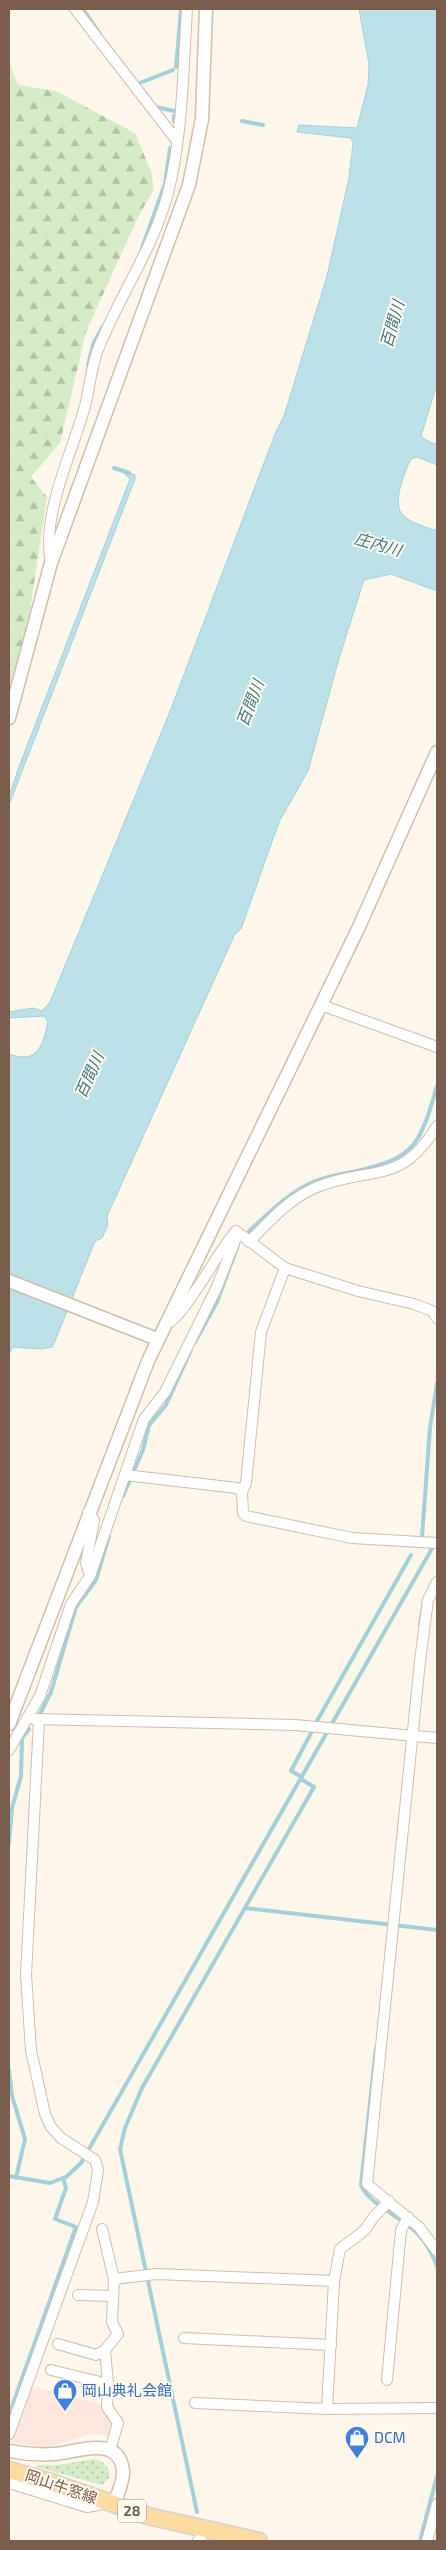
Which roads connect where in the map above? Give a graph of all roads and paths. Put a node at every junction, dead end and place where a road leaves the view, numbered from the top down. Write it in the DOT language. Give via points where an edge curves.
graph roads {
  1 [pos="76,9"];
  2 [pos="187,9"];
  3 [pos="206,9"];
  4 [pos="177,141"];
  5 [pos="51,563"];
  6 [pos="9,718"];
  7 [pos="437,752"];
  8 [pos="321,1005"];
  9 [pos="437,1047"];
  10 [pos="437,1126"];
  11 [pos="238,1232"];
  12 [pos="250,1242"];
  13 [pos="285,1268"];
  14 [pos="9,1281"];
  15 [pos="437,1318"];
  16 [pos="164,1325"];
  17 [pos="158,1339"];
  18 [pos="130,1475"];
  19 [pos="242,1492"];
  20 [pos="88,1512"];
  21 [pos="433,1542"];
  22 [pos="90,1576"];
  23 [pos="437,1582"];
  24 [pos="28,1717"];
  25 [pos="39,1721"];
  26 [pos="9,1724"];
  27 [pos="414,1736"];
  28 [pos="437,1738"];
  29 [pos="9,1750"];
  30 [pos="385,2205"];
  31 [pos="406,2222"];
  32 [pos="102,2229"];
  33 [pos="437,2252"];
  34 [pos="114,2279"];
  35 [pos="334,2281"];
  36 [pos="78,2295"];
  37 [pos="114,2296"];
  38 [pos="184,2338"];
  39 [pos="58,2344"];
  40 [pos="331,2345"];
  41 [pos="105,2350"];
  42 [pos="51,2370"];
  43 [pos="387,2380"];
  44 [pos="108,2384"];
  45 [pos="195,2403"];
  46 [pos="328,2408"];
  47 [pos="437,2408"];
  48 [pos="9,2434"];
  49 [pos="110,2450"];
  50 [pos="9,2451"];
  51 [pos="9,2470"];
  52 [pos="9,2484"];
  53 [pos="109,2503"];
  54 [pos="437,2504"];
  55 [pos="201,2536"];
  56 [pos="259,2541"];
  57 [pos="428,2541"];
  1 -- 4 [label="street"];
  2 -- 4 [label="street"];
  3 -- 5 [label="street" via="202,119 189,185"];
  4 -- 5 [label="street" via="168,193 145,257 98,348 76,439 52,512 48,546"];
  5 -- 6 [label="street"];
  7 -- 8 [label="street" via="388,865"];
  8 -- 9 [label="street"];
  8 -- 16 [label="street"];
  10 -- 12 [label="street" via="415,1155 401,1165 386,1172 318,1186 291,1200"];
  11 -- 12 [label="street"];
  11 -- 16 [label="street" via="224,1245 181,1312 173,1322"];
  11 -- 18 [label="street" via="216,1289 165,1392 144,1419"];
  12 -- 13 [label="street"];
  13 -- 15 [label="street" via="358,1291 414,1304 432,1311"];
  13 -- 19 [label="street" via="261,1332 246,1483"];
  14 -- 17 [label="street"];
  16 -- 17 [label="street"];
  17 -- 20 [label="street"];
  18 -- 19 [label="street" via="237,1488"];
  18 -- 22 [label="street"];
  19 -- 21 [label="street" via="246,1516 352,1538"];
  20 -- 22 [label="street" via="94,1520 86,1562"];
  20 -- 26 [label="street"];
  22 -- 24 [label="street" via="71,1604 40,1696"];
  23 -- 27 [label="street" via="428,1600"];
  24 -- 25 [label="street"];
  24 -- 29 [label="street"];
  25 -- 27 [label="street" via="223,1723"];
  25 -- 48 [label="street" via="26,1975 28,2024 45,2114 61,2138 92,2158 98,2170 93,2202"];
  27 -- 28 [label="street"];
  27 -- 30 [label="street" via="367,2184"];
  30 -- 31 [label="street"];
  30 -- 35 [label="street" via="365,2230 340,2249"];
  31 -- 33 [label="street" via="420,2226"];
  31 -- 43 [label="street"];
  32 -- 34 [label="street"];
  34 -- 35 [label="street" via="146,2275"];
  34 -- 37 [label="street"];
  35 -- 40 [label="street"];
  36 -- 37 [label="street"];
  37 -- 41 [label="street" via="112,2322 118,2334"];
  38 -- 40 [label="street"];
  39 -- 41 [label="street" via="96,2355"];
  40 -- 46 [label="street"];
  41 -- 44 [label="street"];
  42 -- 44 [label="street"];
  44 -- 49 [label="street" via="107,2407 118,2423"];
  45 -- 46 [label="street"];
  46 -- 47 [label="street"];
  49 -- 50 [label="street" via="95,2446 56,2454"];
  49 -- 53 [label="street" via="120,2460 123,2473"];
  51 -- 53 [label="main road, 岡山牛窓線 / 28"];
  52 -- 53 [label="street" via="87,2507"];
  53 -- 55 [label="main road, 岡山牛窓線 / 28"];
  54 -- 57 [label="street"];
  55 -- 56 [label="main road, 岡山牛窓線 / 28"];
}
